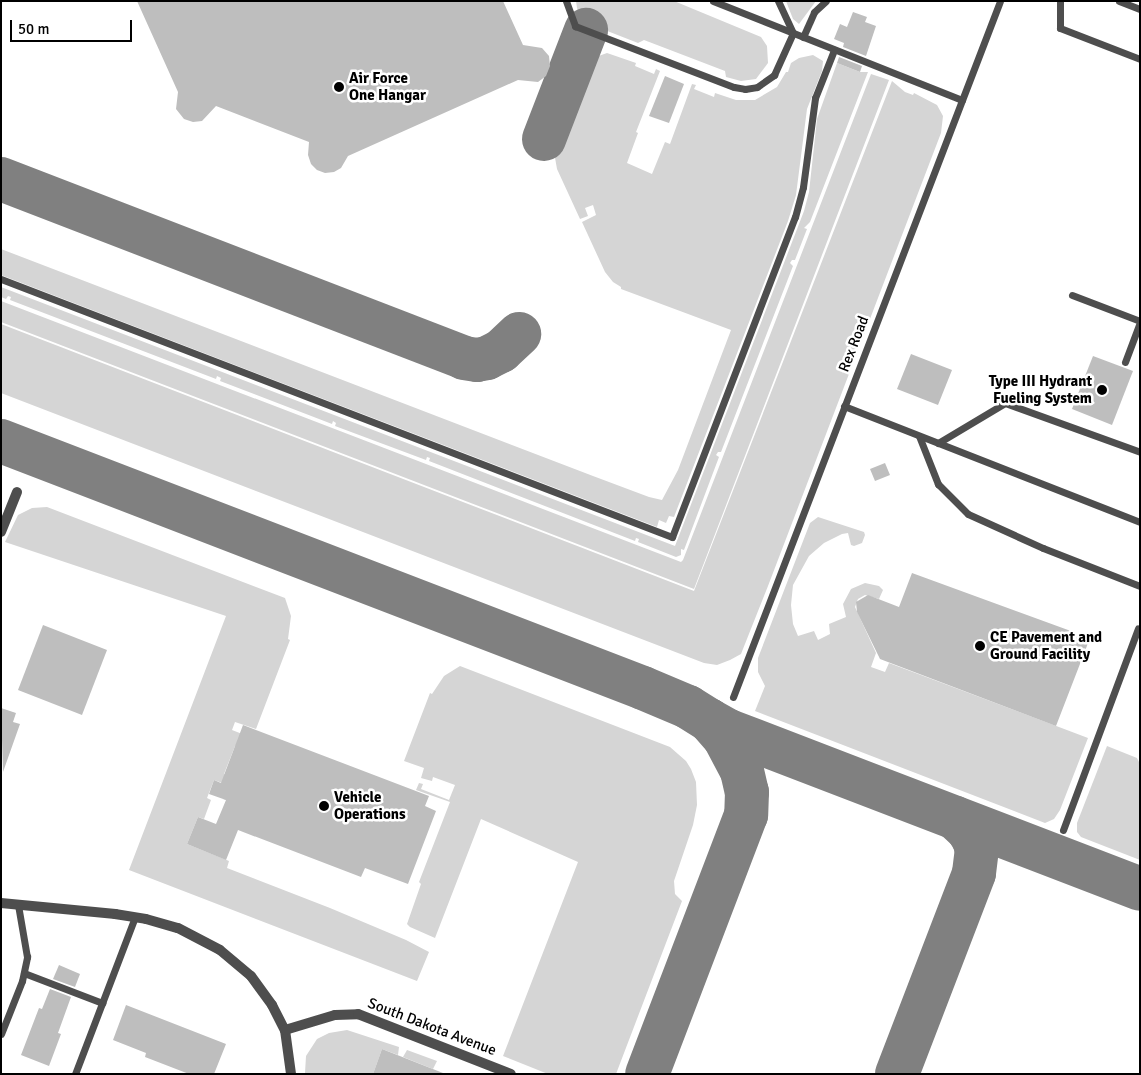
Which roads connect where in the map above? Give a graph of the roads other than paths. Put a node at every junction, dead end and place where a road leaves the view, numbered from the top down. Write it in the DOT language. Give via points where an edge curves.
graph roads {
  1 [pos="566,1"];
  2 [pos="713,1"];
  3 [pos="778,1"];
  4 [pos="826,1"];
  5 [pos="1000,1"];
  6 [pos="1060,1"];
  7 [pos="1119,1"];
  8 [pos="1140,9"];
  9 [pos="793,33"];
  10 [pos="803,37"];
  11 [pos="834,50"];
  12 [pos="1140,59"];
  13 [pos="962,100"];
  14 [pos="1,279"];
  15 [pos="1072,295"];
  16 [pos="1140,322"];
  17 [pos="1124,362"];
  18 [pos="844,406"];
  19 [pos="919,436"];
  20 [pos="938,443"];
  21 [pos="1140,452"];
  22 [pos="17,492"];
  23 [pos="1140,522"];
  24 [pos="1,532"];
  25 [pos="1140,586"];
  26 [pos="1138,628"];
  27 [pos="733,697"];
  28 [pos="1062,830"];
  29 [pos="1,903"];
  30 [pos="18,905"];
  31 [pos="134,917"];
  32 [pos="24,973"];
  33 [pos="102,1003"];
  34 [pos="285,1030"];
  35 [pos="1,1034"];
  36 [pos="75,1074"];
  37 [pos="291,1074"];
  38 [pos="510,1074"];
  1 -- 9 [label="lane" via="575,26 734,87 757,87 774,75"];
  2 -- 9 [label="lane"];
  3 -- 9 [label="lane"];
  4 -- 10 [label="lane" via="814,12"];
  5 -- 13 [label="lane, Rex Road"];
  6 -- 12 [label="lane" via="1060,28"];
  7 -- 8 [label="lane"];
  9 -- 10 [label="lane"];
  10 -- 11 [label="lane"];
  11 -- 13 [label="lane"];
  11 -- 14 [label="lane" via="815,98 803,187 795,217 672,537"];
  13 -- 18 [label="lane, Rex Road"];
  15 -- 16 [label="lane"];
  16 -- 17 [label="lane"];
  18 -- 19 [label="lane"];
  18 -- 27 [label="lane, Rex Road"];
  19 -- 20 [label="lane"];
  19 -- 25 [label="lane" via="938,484 968,514"];
  20 -- 21 [label="lane" via="1005,402"];
  20 -- 23 [label="lane"];
  22 -- 24 [label="street"];
  26 -- 28 [label="lane"];
  29 -- 30 [label="street"];
  30 -- 31 [label="street"];
  30 -- 32 [label="lane" via="27,956"];
  31 -- 33 [label="lane"];
  31 -- 34 [label="street" via="178,928 220,950 251,976"];
  32 -- 33 [label="lane"];
  32 -- 35 [label="lane"];
  33 -- 36 [label="lane"];
  34 -- 37 [label="street"];
  34 -- 38 [label="street, South Dakota Avenue" via="335,1014 358,1014"];
}
